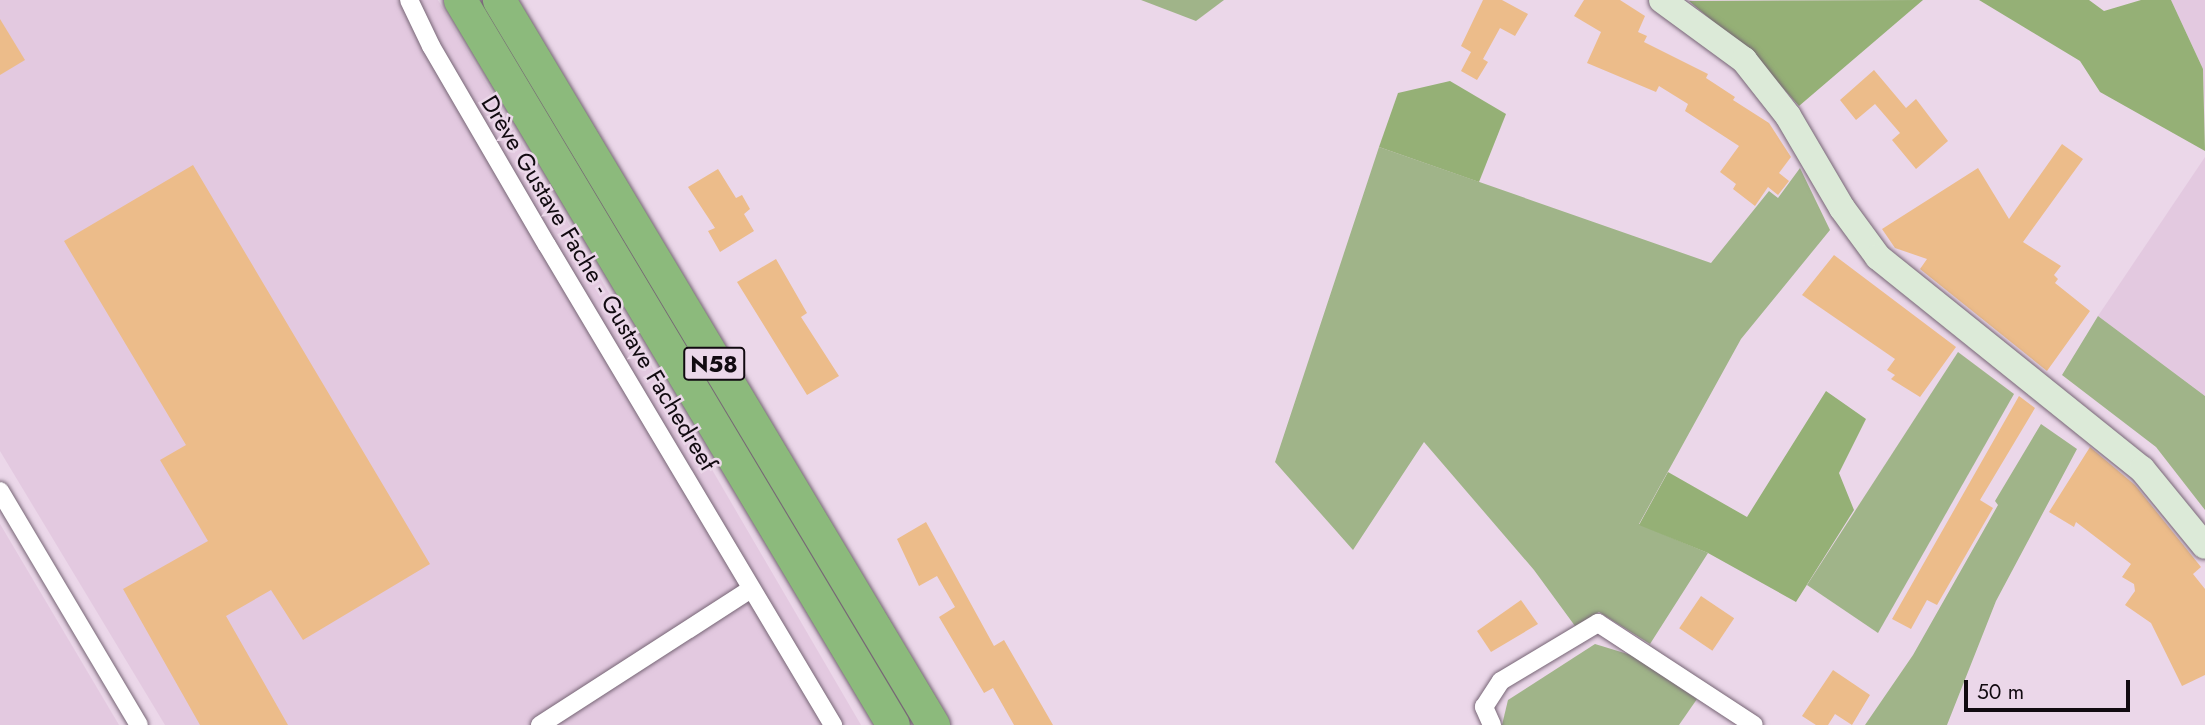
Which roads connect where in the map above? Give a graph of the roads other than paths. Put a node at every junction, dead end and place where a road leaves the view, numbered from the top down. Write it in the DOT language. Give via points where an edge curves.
graph roads {
  1 [pos="409,0"];
  2 [pos="460,0"];
  3 [pos="499,0"];
  4 [pos="1662,0"];
  5 [pos="0,491"];
  6 [pos="2205,546"];
  7 [pos="751,589"];
  8 [pos="139,725"];
  9 [pos="540,725"];
  10 [pos="833,725"];
  11 [pos="893,725"];
  12 [pos="933,725"];
  13 [pos="1492,725"];
  14 [pos="1754,725"];
  1 -- 7 [label="street, Drève Gustave Fache - Gustave Fachedreef" via="431,46"];
  2 -- 11 [label="highway, N58"];
  3 -- 12 [label="highway, N58"];
  4 -- 6 [label="street" via="1744,60 1788,116 1842,208 1878,257 2142,469"];
  5 -- 8 [label="street"];
  7 -- 9 [label="street"];
  7 -- 10 [label="street, Drève Gustave Fache - Gustave Fachedreef"];
  13 -- 14 [label="street" via="1484,707 1501,681 1598,623"];
}
